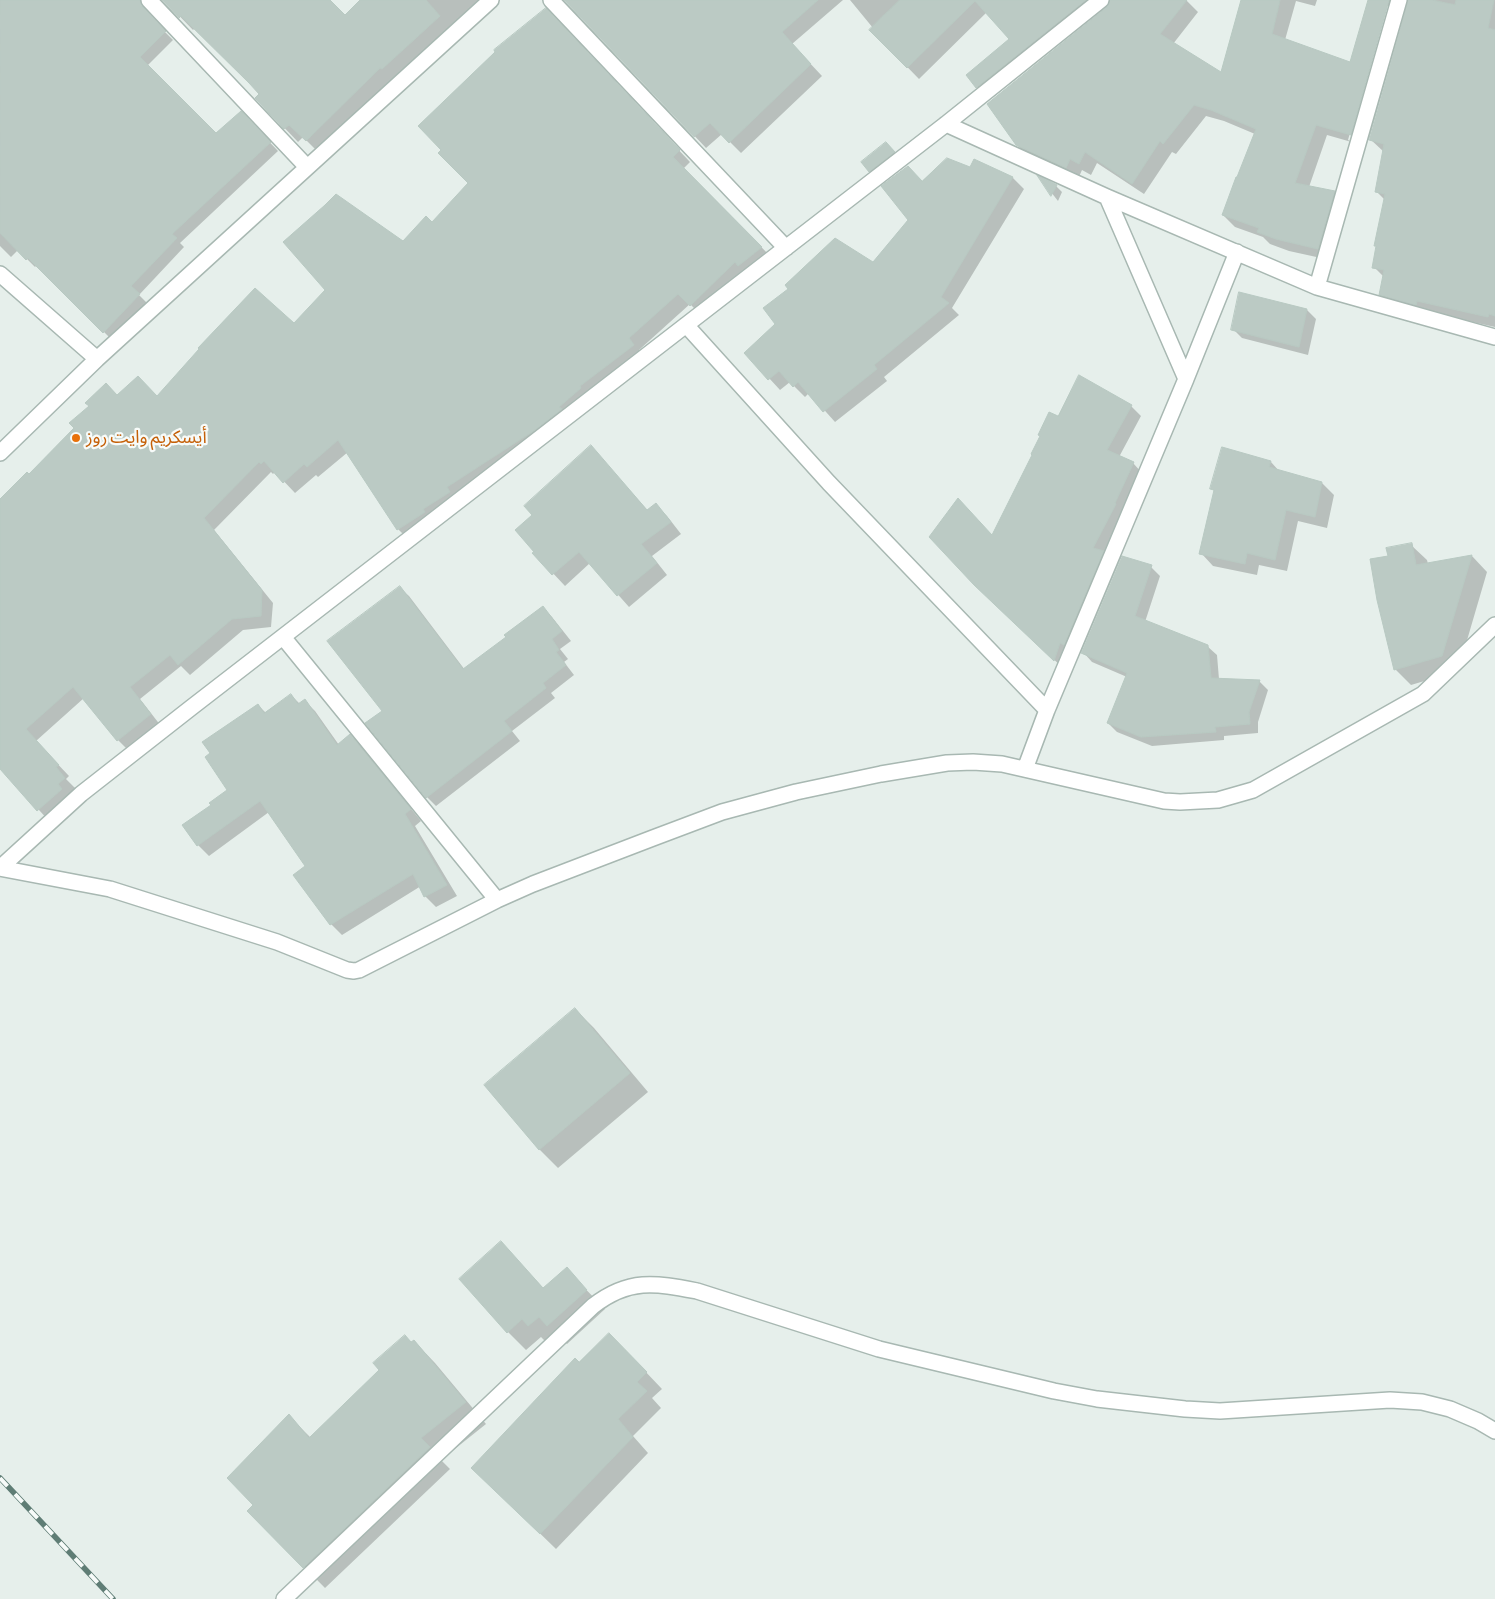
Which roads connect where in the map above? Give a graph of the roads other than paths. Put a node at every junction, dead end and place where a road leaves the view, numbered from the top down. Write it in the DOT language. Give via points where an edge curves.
graph roads {
  1 [pos="149,0"];
  2 [pos="490,0"];
  3 [pos="551,0"];
  4 [pos="1101,0"];
  5 [pos="1399,0"];
  6 [pos="946,124"];
  7 [pos="307,167"];
  8 [pos="1107,197"];
  9 [pos="786,248"];
  10 [pos="1237,252"];
  11 [pos="0,274"];
  12 [pos="1317,287"];
  13 [pos="686,325"];
  14 [pos="1495,337"];
  15 [pos="96,359"];
  16 [pos="1186,379"];
  17 [pos="0,453"];
  18 [pos="1495,625"];
  19 [pos="282,637"];
  20 [pos="1047,710"];
  21 [pos="1025,769"];
  22 [pos="0,868"];
  23 [pos="497,900"];
  24 [pos="1495,1431"];
  25 [pos="284,1599"];
  1 -- 7 [label="street"];
  2 -- 7 [label="street"];
  3 -- 9 [label="street"];
  4 -- 6 [label="street"];
  5 -- 12 [label="street"];
  6 -- 8 [label="street"];
  6 -- 9 [label="street"];
  7 -- 15 [label="street"];
  8 -- 10 [label="street"];
  8 -- 16 [label="street"];
  9 -- 13 [label="street"];
  10 -- 12 [label="street"];
  10 -- 16 [label="street"];
  11 -- 15 [label="street"];
  12 -- 14 [label="street"];
  13 -- 19 [label="street"];
  13 -- 20 [label="street" via="829,483"];
  15 -- 17 [label="street"];
  16 -- 20 [label="street"];
  18 -- 21 [label="street" via="1423,694 1253,790 1218,800 1180,802"];
  19 -- 22 [label="street" via="81,794"];
  19 -- 23 [label="street"];
  20 -- 21 [label="street"];
  21 -- 23 [label="street" via="1002,764 947,763 796,792 722,812"];
  22 -- 23 [label="street" via="110,889 277,942 354,971"];
  24 -- 25 [label="street" via="1450,1409 1422,1402 1390,1400 1220,1411 1054,1392 879,1349 697,1291 645,1283 605,1296 593,1306"];
}
